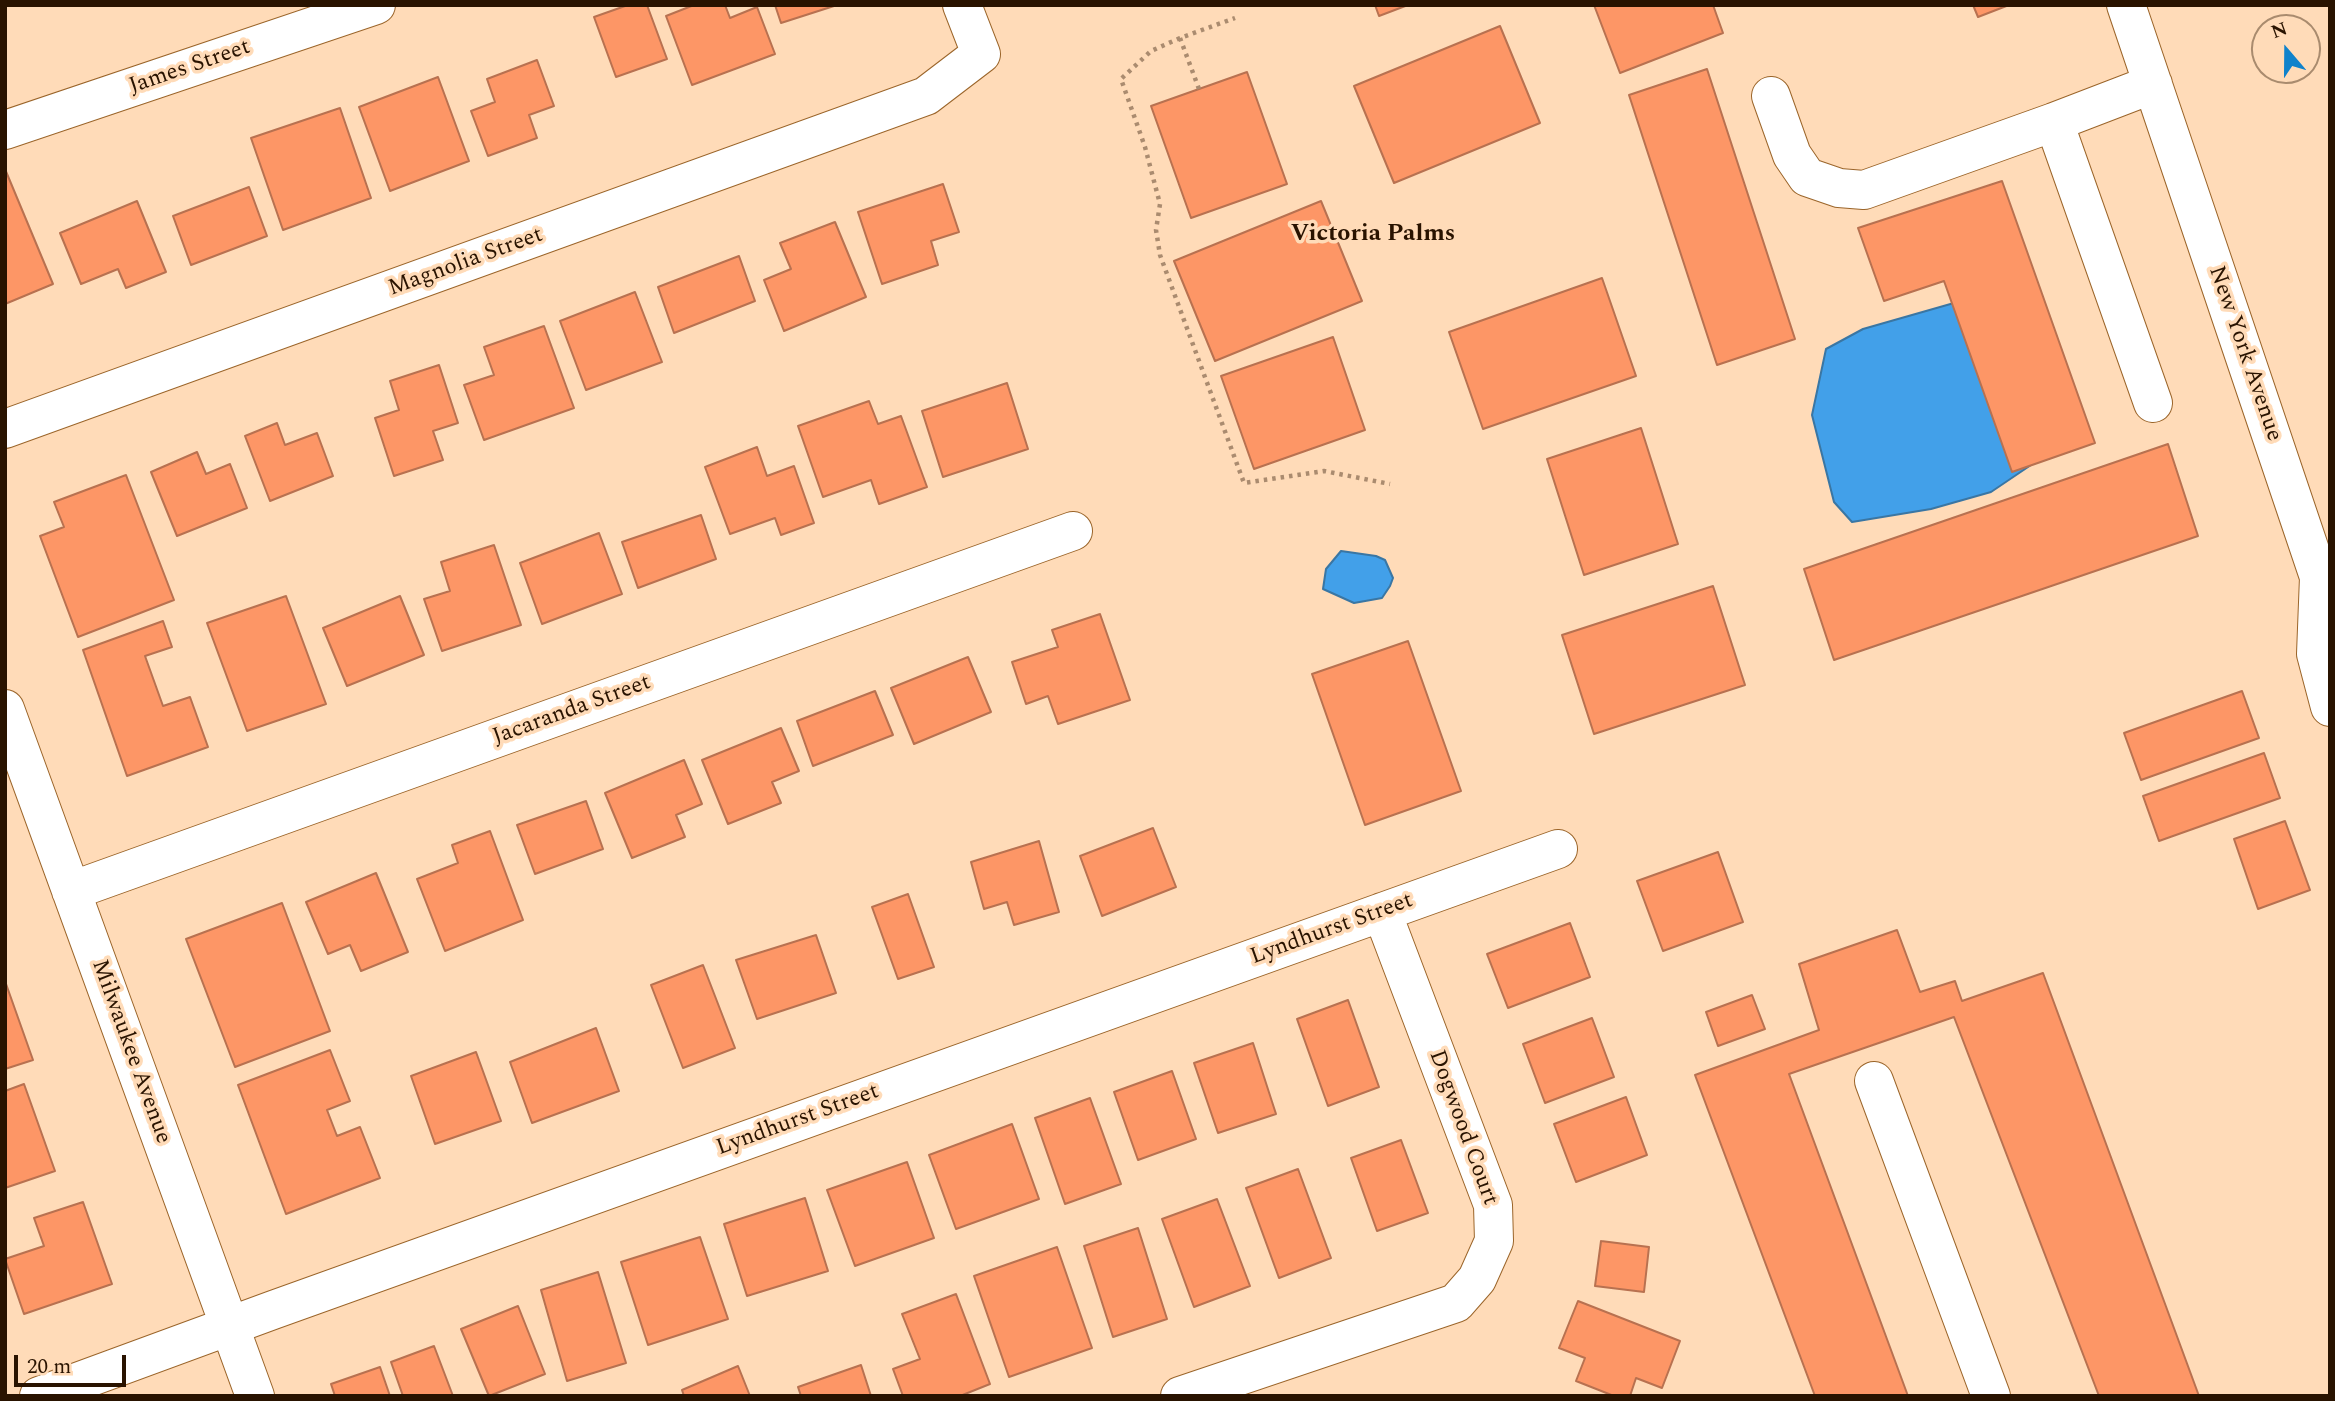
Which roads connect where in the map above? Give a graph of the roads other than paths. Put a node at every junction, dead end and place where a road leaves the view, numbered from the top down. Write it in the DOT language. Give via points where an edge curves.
graph roads {
  1 [pos="376,5"];
  2 [pos="962,5"];
  3 [pos="2126,5"];
  4 [pos="2152,83"];
  5 [pos="1771,96"];
  6 [pos="2053,121"];
  7 [pos="5,130"];
  8 [pos="2153,402"];
  9 [pos="5,429"];
  10 [pos="1073,531"];
  11 [pos="2324,576"];
  12 [pos="2330,707"];
  13 [pos="5,709"];
  14 [pos="1558,849"];
  15 [pos="71,891"];
  16 [pos="1381,912"];
  17 [pos="1874,1081"];
  18 [pos="229,1326"];
  19 [pos="39,1396"];
  20 [pos="255,1396"];
  21 [pos="1180,1396"];
  22 [pos="1991,1396"];
  1 -- 7 [label="street, James Street"];
  2 -- 9 [label="street, Magnolia Street" via="981,54 926,96"];
  3 -- 4 [label="street, New York Avenue"];
  4 -- 6 [label="street"];
  4 -- 11 [label="street, New York Avenue"];
  5 -- 6 [label="street" via="1792,155 1807,177 1839,188 1864,190"];
  6 -- 8 [label="street"];
  10 -- 15 [label="street, Jacaranda Street"];
  11 -- 12 [label="street, New York Avenue" via="2316,654"];
  13 -- 15 [label="street, Milwaukee Avenue"];
  14 -- 16 [label="street, Lyndhurst Street"];
  15 -- 18 [label="street, Milwaukee Avenue"];
  16 -- 18 [label="street, Lyndhurst Street"];
  16 -- 21 [label="street, Dogwood Court" via="1493,1205 1494,1241 1476,1279 1456,1303"];
  17 -- 22 [label="street"];
  18 -- 19 [label="street, Lyndhurst Street"];
  18 -- 20 [label="street, Milwaukee Avenue"];
}
